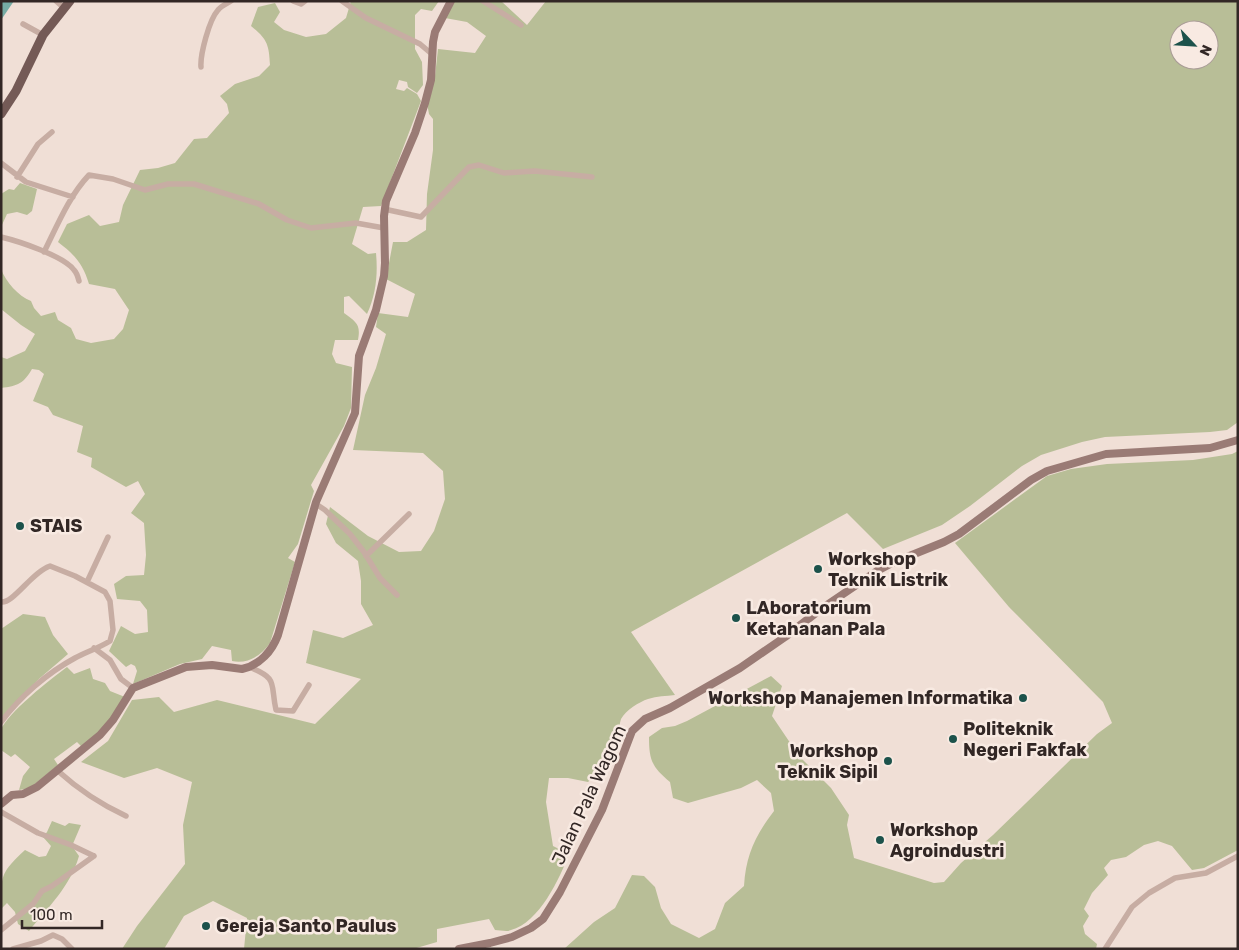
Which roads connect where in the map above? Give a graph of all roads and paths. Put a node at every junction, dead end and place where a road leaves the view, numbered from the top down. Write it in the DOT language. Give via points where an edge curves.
graph roads {
  1 [pos="56,1"];
  2 [pos="231,1"];
  3 [pos="293,1"];
  4 [pos="305,1"];
  5 [pos="342,1"];
  6 [pos="451,1"];
  7 [pos="483,1"];
  8 [pos="67,5"];
  9 [pos="23,24"];
  10 [pos="521,25"];
  11 [pos="43,35"];
  12 [pos="433,55"];
  13 [pos="202,67"];
  14 [pos="1,114"];
  15 [pos="52,132"];
  16 [pos="1,163"];
  17 [pos="17,177"];
  18 [pos="592,177"];
  19 [pos="73,197"];
  20 [pos="384,209"];
  21 [pos="384,228"];
  22 [pos="1,237"];
  23 [pos="44,252"];
  24 [pos="79,280"];
  25 [pos="1238,440"];
  26 [pos="316,504"];
  27 [pos="409,514"];
  28 [pos="108,537"];
  29 [pos="366,556"];
  30 [pos="87,582"];
  31 [pos="397,595"];
  32 [pos="1,602"];
  33 [pos="94,648"];
  34 [pos="249,667"];
  35 [pos="309,685"];
  36 [pos="134,688"];
  37 [pos="1,722"];
  38 [pos="58,771"];
  39 [pos="1,804"];
  40 [pos="1,812"];
  41 [pos="126,816"];
  42 [pos="1238,856"];
  43 [pos="1,930"];
  44 [pos="13,949"];
  45 [pos="72,949"];
  46 [pos="458,949"];
  47 [pos="1105,949"];
  1 -- 8 [label="street"];
  2 -- 13 [label="street" via="214,16 201,52"];
  3 -- 4 [label="street" via="301,4"];
  5 -- 12 [label="street" via="366,18 420,44"];
  6 -- 12 [label="main road" via="435,32"];
  7 -- 10 [label="street"];
  8 -- 11 [label="main road"];
  9 -- 11 [label="street"];
  11 -- 14 [label="main road"];
  12 -- 20 [label="main road" via="427,97"];
  15 -- 17 [label="street" via="38,144"];
  16 -- 17 [label="street"];
  17 -- 19 [label="street" via="29,184"];
  18 -- 20 [label="street" via="535,171 504,172 479,165 469,167 421,217"];
  19 -- 21 [label="street" via="89,175 145,190 168,184 194,184 259,204 287,220 311,228 356,224"];
  19 -- 23 [label="street"];
  20 -- 21 [label="main road"];
  21 -- 26 [label="main road" via="384,276 376,310 359,356 355,413"];
  22 -- 23 [label="street"];
  23 -- 24 [label="street" via="68,264"];
  25 -- 46 [label="main road, Jalan Pala Wagom" via="1210,448 1106,454 1047,471 959,534 877,571 740,668 645,719 632,731 602,810 543,919 512,937"];
  26 -- 29 [label="street" via="350,534"];
  26 -- 34 [label="main road" via="275,642 262,658"];
  27 -- 29 [label="street"];
  28 -- 30 [label="street"];
  29 -- 31 [label="street" via="380,578"];
  30 -- 32 [label="street" via="50,566 40,571 9,601"];
  30 -- 33 [label="street" via="107,594 113,630 110,641"];
  33 -- 36 [label="street" via="110,660 122,679"];
  33 -- 37 [label="street" via="66,663 39,684"];
  34 -- 35 [label="street" via="269,677 276,710 293,711"];
  34 -- 36 [label="main road" via="186,667"];
  36 -- 38 [label="main road" via="106,729"];
  38 -- 39 [label="main road" via="30,791 12,795"];
  38 -- 41 [label="street" via="79,790"];
  40 -- 43 [label="street" via="38,833 94,856 42,891 33,904"];
  42 -- 47 [label="street" via="1206,873 1176,878 1149,893 1132,907"];
  44 -- 45 [label="street" via="53,935 62,938"];
}
